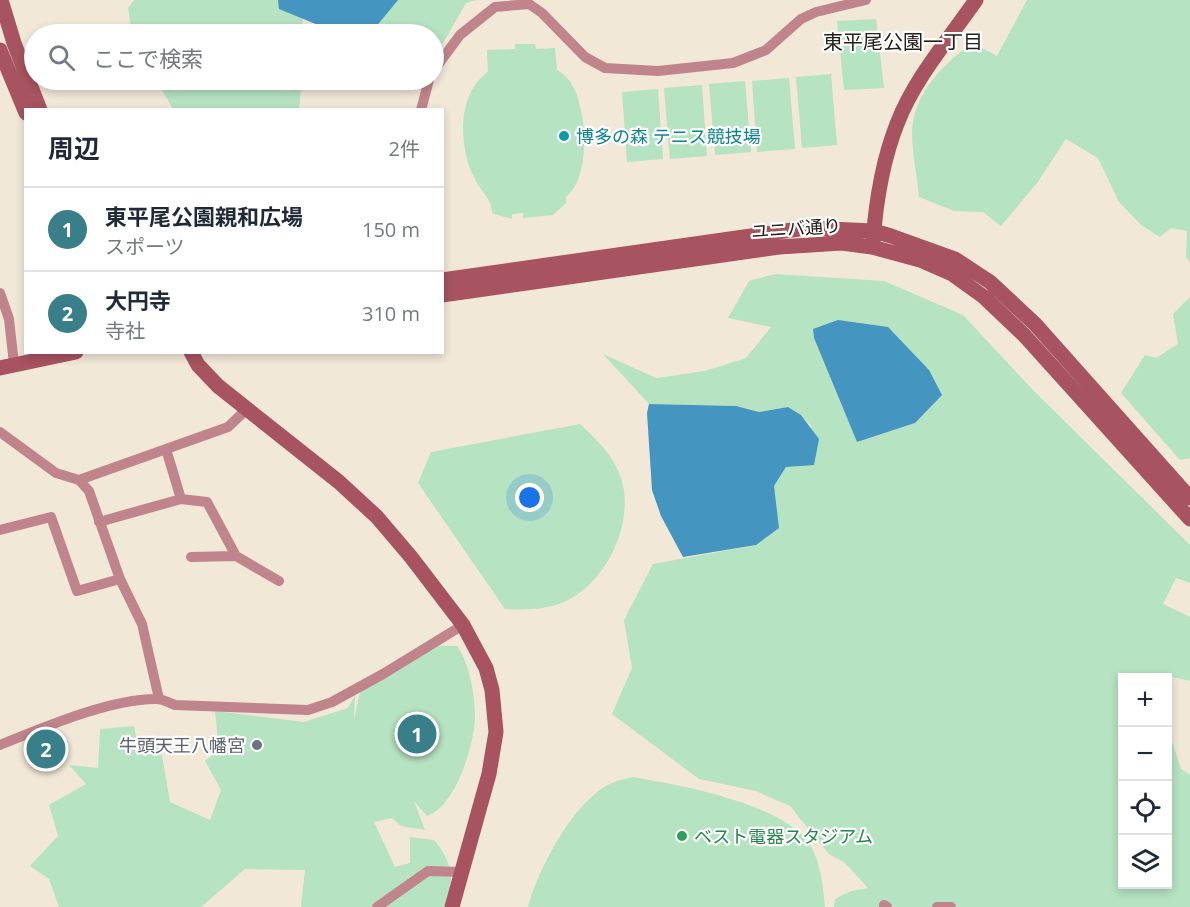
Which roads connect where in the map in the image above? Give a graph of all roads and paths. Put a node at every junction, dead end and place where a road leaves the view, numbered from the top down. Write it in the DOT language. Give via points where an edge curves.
graph roads {
  1 [pos="1,0"];
  2 [pos="866,0"];
  3 [pos="976,0"];
  4 [pos="0,50"];
  5 [pos="444,57"];
  6 [pos="24,69"];
  7 [pos="32,90"];
  8 [pos="426,90"];
  9 [pos="24,108"];
  10 [pos="39,108"];
  11 [pos="422,108"];
  12 [pos="873,239"];
  13 [pos="444,280"];
  14 [pos="0,293"];
  15 [pos="444,295"];
  16 [pos="66,354"];
  17 [pos="192,354"];
  18 [pos="7,366"];
  19 [pos="247,409"];
  20 [pos="0,432"];
  21 [pos="166,449"];
  22 [pos="79,480"];
  23 [pos="1190,498"];
  24 [pos="181,499"];
  25 [pos="1190,519"];
  26 [pos="99,522"];
  27 [pos="0,530"];
  28 [pos="236,556"];
  29 [pos="191,557"];
  30 [pos="120,579"];
  31 [pos="279,581"];
  32 [pos="463,625"];
  33 [pos="159,699"];
  34 [pos="0,745"];
  35 [pos="463,872"];
  36 [pos="377,907"];
  37 [pos="453,907"];
  38 [pos="937,907"];
  39 [pos="951,907"];
  1 -- 6 [label="street"];
  2 -- 5 [label="street" via="801,19 766,50 733,63 658,71 604,68 585,57 529,4 495,7 460,35"];
  3 -- 12 [label="street" via="914,90 897,122 882,167"];
  4 -- 9 [label="street"];
  7 -- 10 [label="street"];
  8 -- 11 [label="street"];
  12 -- 13 [label="street, ユニバ通り" via="806,228"];
  12 -- 15 [label="street, ユニバ通り" via="779,247"];
  12 -- 23 [label="street, ユニバ通り" via="945,255 990,282 1035,324"];
  12 -- 25 [label="street, ユニバ通り" via="952,274 984,297 1024,334"];
  14 -- 18 [label="street" via="9,319"];
  16 -- 18 [label="street"];
  17 -- 19 [label="street" via="218,386"];
  19 -- 21 [label="street" via="228,427"];
  19 -- 32 [label="street" via="377,517"];
  20 -- 22 [label="street" via="56,473"];
  21 -- 22 [label="street"];
  21 -- 24 [label="street"];
  22 -- 26 [label="street" via="89,491"];
  24 -- 26 [label="street"];
  24 -- 28 [label="street" via="207,502"];
  26 -- 30 [label="street"];
  27 -- 30 [label="street" via="51,517 77,591"];
  28 -- 29 [label="street"];
  28 -- 31 [label="street"];
  30 -- 33 [label="street" via="142,624"];
  32 -- 33 [label="street" via="383,675 308,710 175,705"];
  32 -- 35 [label="street" via="486,668 496,732"];
  33 -- 34 [label="street" via="84,714"];
  35 -- 36 [label="street" via="428,871"];
  35 -- 37 [label="street"];
  38 -- 39 [label="street"];
}
